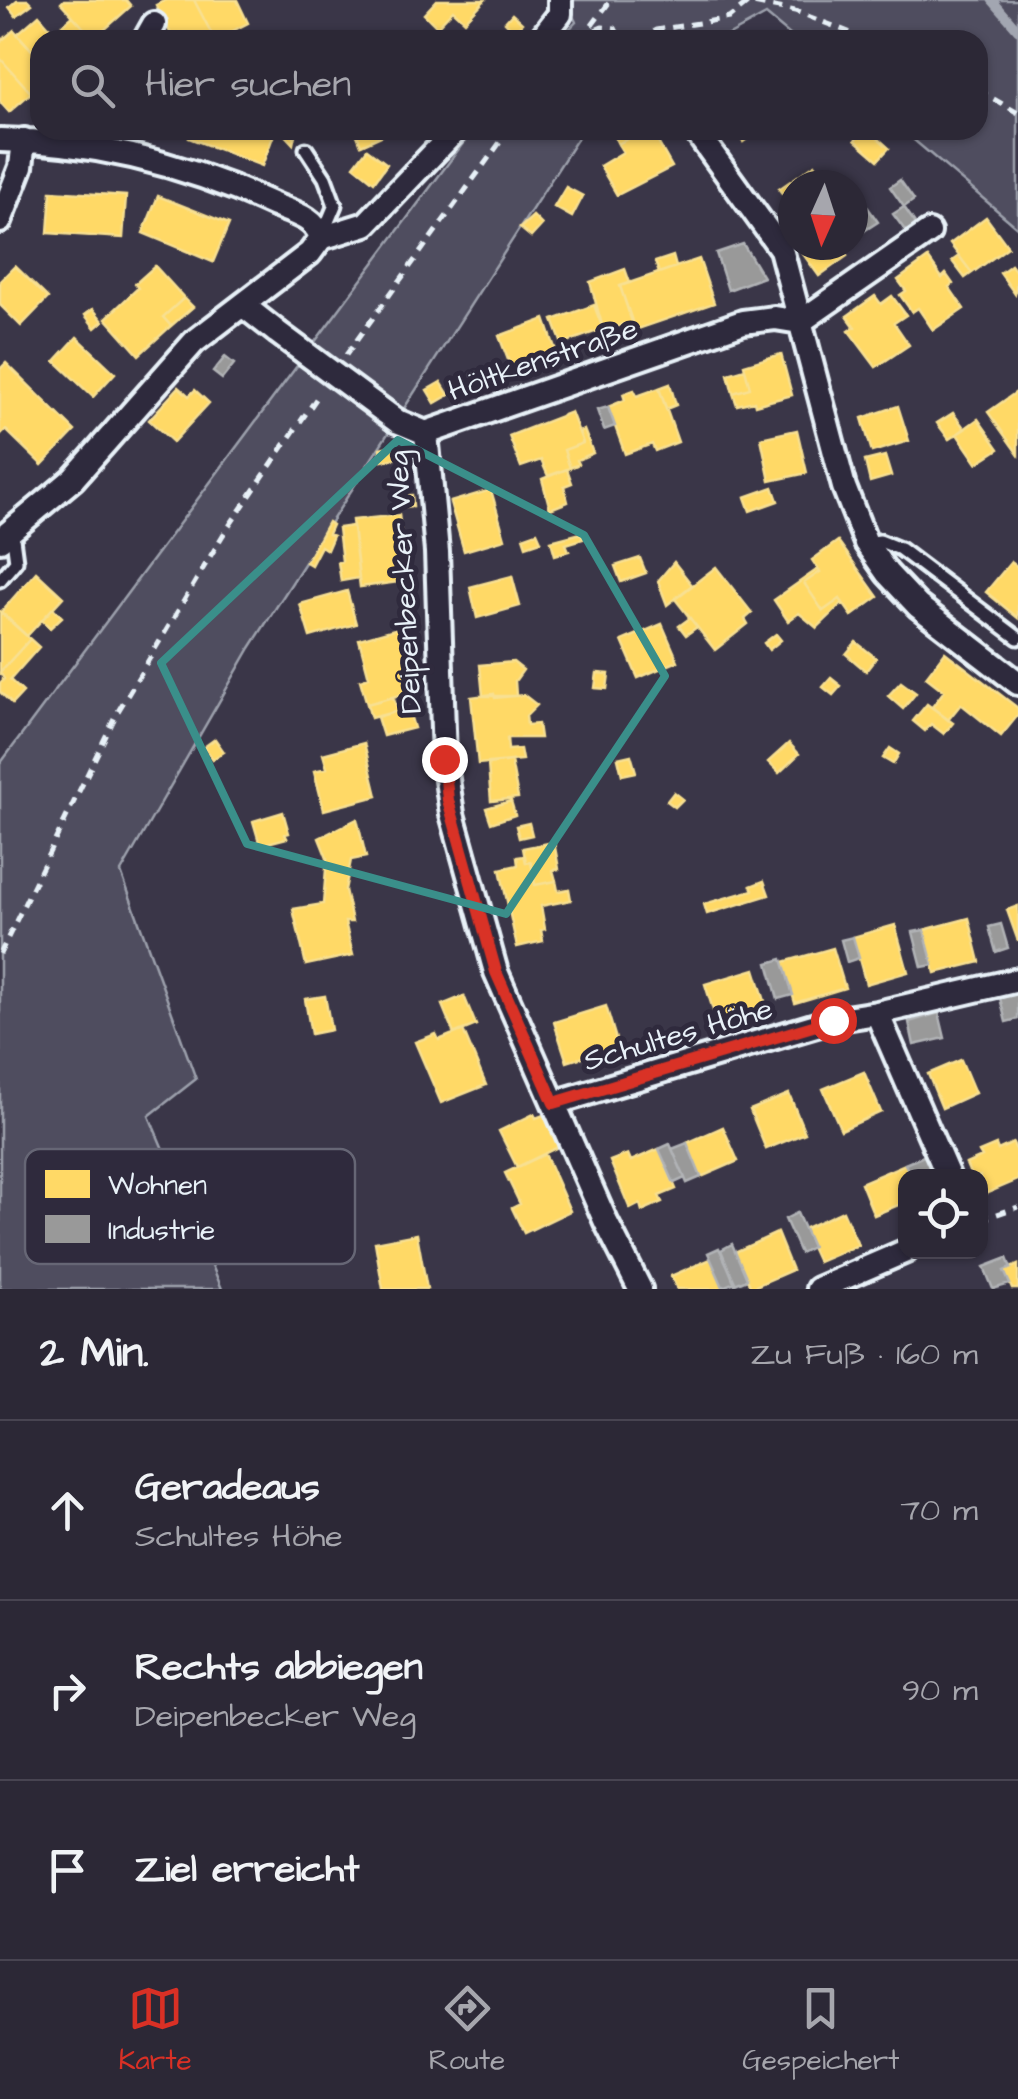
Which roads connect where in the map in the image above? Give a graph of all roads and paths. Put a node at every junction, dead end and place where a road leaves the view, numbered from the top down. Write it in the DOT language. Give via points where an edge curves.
graph roads {
  1 [pos="560,0"];
  2 [pos="611,0"];
  3 [pos="737,0"];
  4 [pos="748,2"];
  5 [pos="548,30"];
  6 [pos="589,30"];
  7 [pos="656,30"];
  8 [pos="844,30"];
  9 [pos="988,96"];
  10 [pos="1018,113"];
  11 [pos="0,140"];
  12 [pos="24,140"];
  13 [pos="30,140"];
  14 [pos="105,140"];
  15 [pos="446,140"];
  16 [pos="503,140"];
  17 [pos="703,140"];
  18 [pos="306,149"];
  19 [pos="0,221"];
  20 [pos="929,232"];
  21 [pos="322,238"];
  22 [pos="244,306"];
  23 [pos="800,322"];
  24 [pos="343,359"];
  25 [pos="322,391"];
  26 [pos="426,432"];
  27 [pos="6,536"];
  28 [pos="866,543"];
  29 [pos="0,580"];
  30 [pos="1018,638"];
  31 [pos="1018,682"];
  32 [pos="0,954"];
  33 [pos="1018,980"];
  34 [pos="877,1014"];
  35 [pos="554,1103"];
  36 [pos="945,1169"];
  37 [pos="1018,1207"];
  38 [pos="988,1217"];
  39 [pos="898,1255"];
  40 [pos="640,1289"];
  41 [pos="818,1289"];
  1 -- 5 [label="street"];
  2 -- 6 [label="path"];
  3 -- 4 [label="path"];
  4 -- 7 [label="path" via="730,18"];
  4 -- 8 [label="path"];
  9 -- 10 [label="path"];
  11 -- 12 [label="street"];
  12 -- 13 [label="street"];
  12 -- 19 [label="street" via="21,168"];
  14 -- 21 [label="street" via="308,219"];
  15 -- 21 [label="street" via="366,224"];
  16 -- 24 [label="path"];
  17 -- 23 [label="street" via="773,234"];
  18 -- 21 [label="lane" via="335,205"];
  20 -- 23 [label="street"];
  21 -- 22 [label="street"];
  22 -- 26 [label="street, Höltkenstraße, bridge" via="397,421"];
  22 -- 27 [label="street" via="194,342 72,479"];
  23 -- 26 [label="street, Höltkenstraße" via="744,322"];
  23 -- 28 [label="street"];
  25 -- 32 [label="path" via="223,535 116,713"];
  26 -- 35 [label="street, Deipenbecker Weg" via="448,800 496,972"];
  27 -- 29 [label="lane" via="16,561"];
  28 -- 30 [label="lane" via="900,549"];
  28 -- 31 [label="street" via="918,606"];
  33 -- 34 [label="street, Schultes Höhe"];
  34 -- 35 [label="street, Schultes Höhe" via="833,1020"];
  34 -- 36 [label="street"];
  35 -- 40 [label="street, Deipenbecker Weg"];
  37 -- 38 [label="path"];
  39 -- 41 [label="street"];
}
